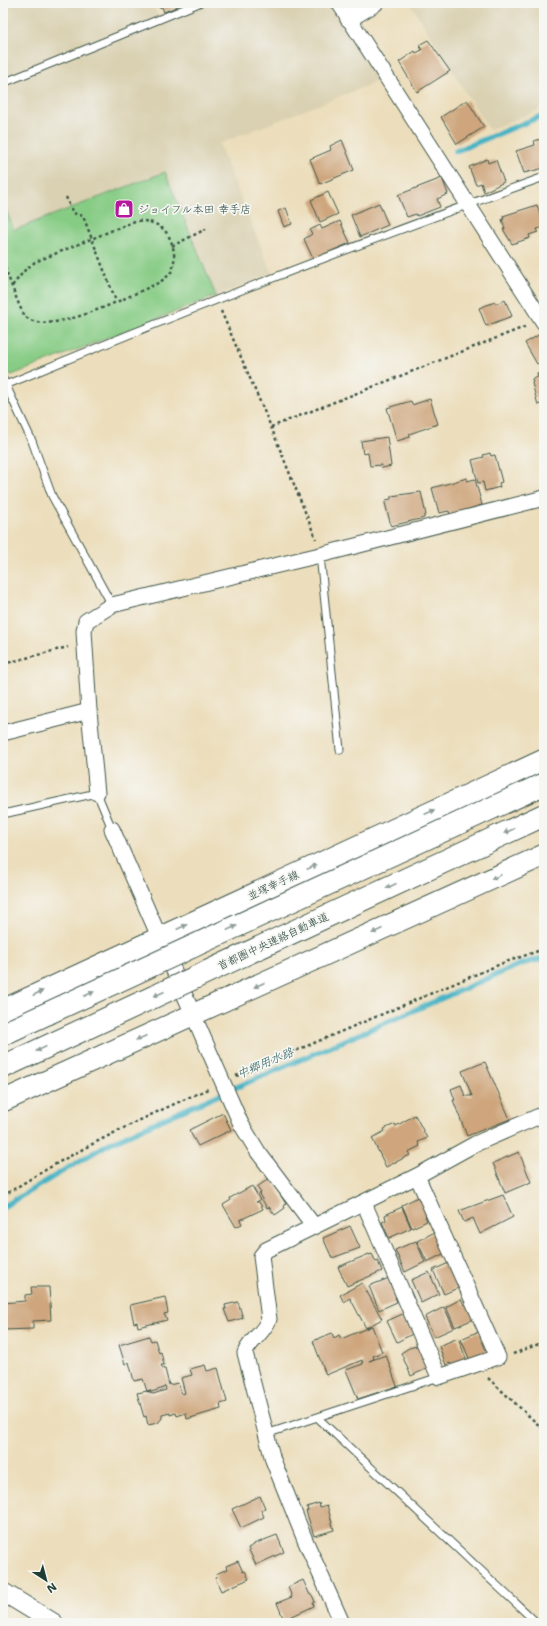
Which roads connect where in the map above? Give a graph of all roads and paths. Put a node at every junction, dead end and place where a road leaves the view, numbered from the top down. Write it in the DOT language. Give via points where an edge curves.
graph roads {
  1 [pos="199,3"];
  2 [pos="339,3"];
  3 [pos="374,3"];
  4 [pos="349,18"];
  5 [pos="3,83"];
  6 [pos="544,177"];
  7 [pos="66,197"];
  8 [pos="467,204"];
  9 [pos="206,230"];
  10 [pos="91,238"];
  11 [pos="172,246"];
  12 [pos="3,262"];
  13 [pos="12,286"];
  14 [pos="116,301"];
  15 [pos="216,301"];
  16 [pos="543,321"];
  17 [pos="4,383"];
  18 [pos="271,427"];
  19 [pos="544,498"];
  20 [pos="320,555"];
  21 [pos="112,604"];
  22 [pos="85,644"];
  23 [pos="3,664"];
  24 [pos="89,711"];
  25 [pos="3,733"];
  26 [pos="340,750"];
  27 [pos="544,760"];
  28 [pos="544,784"];
  29 [pos="97,793"];
  30 [pos="3,814"];
  31 [pos="544,814"];
  32 [pos="112,830"];
  33 [pos="544,855"];
  34 [pos="160,937"];
  35 [pos="544,949"];
  36 [pos="3,1010"];
  37 [pos="194,1014"];
  38 [pos="3,1034"];
  39 [pos="80,1066"];
  40 [pos="3,1067"];
  41 [pos="226,1088"];
  42 [pos="3,1090"];
  43 [pos="3,1101"];
  44 [pos="544,1114"];
  45 [pos="417,1176"];
  46 [pos="3,1196"];
  47 [pos="364,1203"];
  48 [pos="314,1226"];
  49 [pos="544,1342"];
  50 [pos="498,1357"];
  51 [pos="476,1365"];
  52 [pos="439,1377"];
  53 [pos="318,1418"];
  54 [pos="544,1430"];
  55 [pos="266,1434"];
  56 [pos="3,1592"];
  57 [pos="54,1623"];
  58 [pos="342,1623"];
  59 [pos="537,1623"];
  1 -- 5 [label="lane"];
  2 -- 4 [label="street"];
  3 -- 4 [label="street"];
  4 -- 8 [label="street"];
  6 -- 8 [label="lane"];
  7 -- 10 [label="path" via="73,213 83,216"];
  8 -- 15 [label="lane"];
  8 -- 16 [label="street"];
  9 -- 11 [label="path"];
  10 -- 11 [label="path" via="125,224 143,220 162,228"];
  10 -- 13 [label="path" via="35,262"];
  10 -- 14 [label="path"];
  11 -- 14 [label="path" via="174,260 171,271 164,279"];
  12 -- 13 [label="path"];
  13 -- 14 [label="path" via="25,315 39,324 76,318"];
  15 -- 17 [label="lane"];
  15 -- 18 [label="path"];
  16 -- 18 [label="path"];
  17 -- 21 [label="lane" via="32,441 52,496"];
  18 -- 20 [label="path"];
  19 -- 20 [label="street"];
  20 -- 21 [label="street"];
  20 -- 26 [label="lane"];
  21 -- 22 [label="street" via="86,621"];
  22 -- 23 [label="path"];
  22 -- 24 [label="street"];
  24 -- 25 [label="street"];
  24 -- 29 [label="street"];
  34 -- 27 [label="main road, 並塚幸手線, one-way"];
  38 -- 28 [label="highway, one-way, bridge"];
  29 -- 30 [label="lane"];
  29 -- 32 [label="lane"];
  31 -- 40 [label="highway, 首都圏中央連絡自動車道, one-way, bridge"];
  32 -- 34 [label="street"];
  33 -- 37 [label="main road, one-way"];
  36 -- 34 [label="main road, 並塚幸手線, one-way"];
  34 -- 37 [label="street"];
  35 -- 41 [label="path" via="503,963"];
  37 -- 39 [label="main road, one-way"];
  37 -- 41 [label="street"];
  39 -- 42 [label="main road"];
  39 -- 43 [label="main road"];
  41 -- 46 [label="path" via="128,1125"];
  41 -- 48 [label="street" via="241,1124 258,1152"];
  44 -- 45 [label="street" via="475,1144"];
  45 -- 47 [label="street"];
  45 -- 50 [label="street"];
  47 -- 48 [label="street"];
  47 -- 52 [label="street"];
  48 -- 55 [label="street" via="266,1250 261,1256 269,1319 266,1328 247,1346 245,1353"];
  49 -- 50 [label="path"];
  50 -- 51 [label="street"];
  51 -- 52 [label="street"];
  51 -- 54 [label="path"];
  52 -- 53 [label="lane"];
  53 -- 55 [label="lane"];
  53 -- 59 [label="lane"];
  55 -- 58 [label="street" via="276,1467 305,1540"];
  56 -- 57 [label="street"];
}
